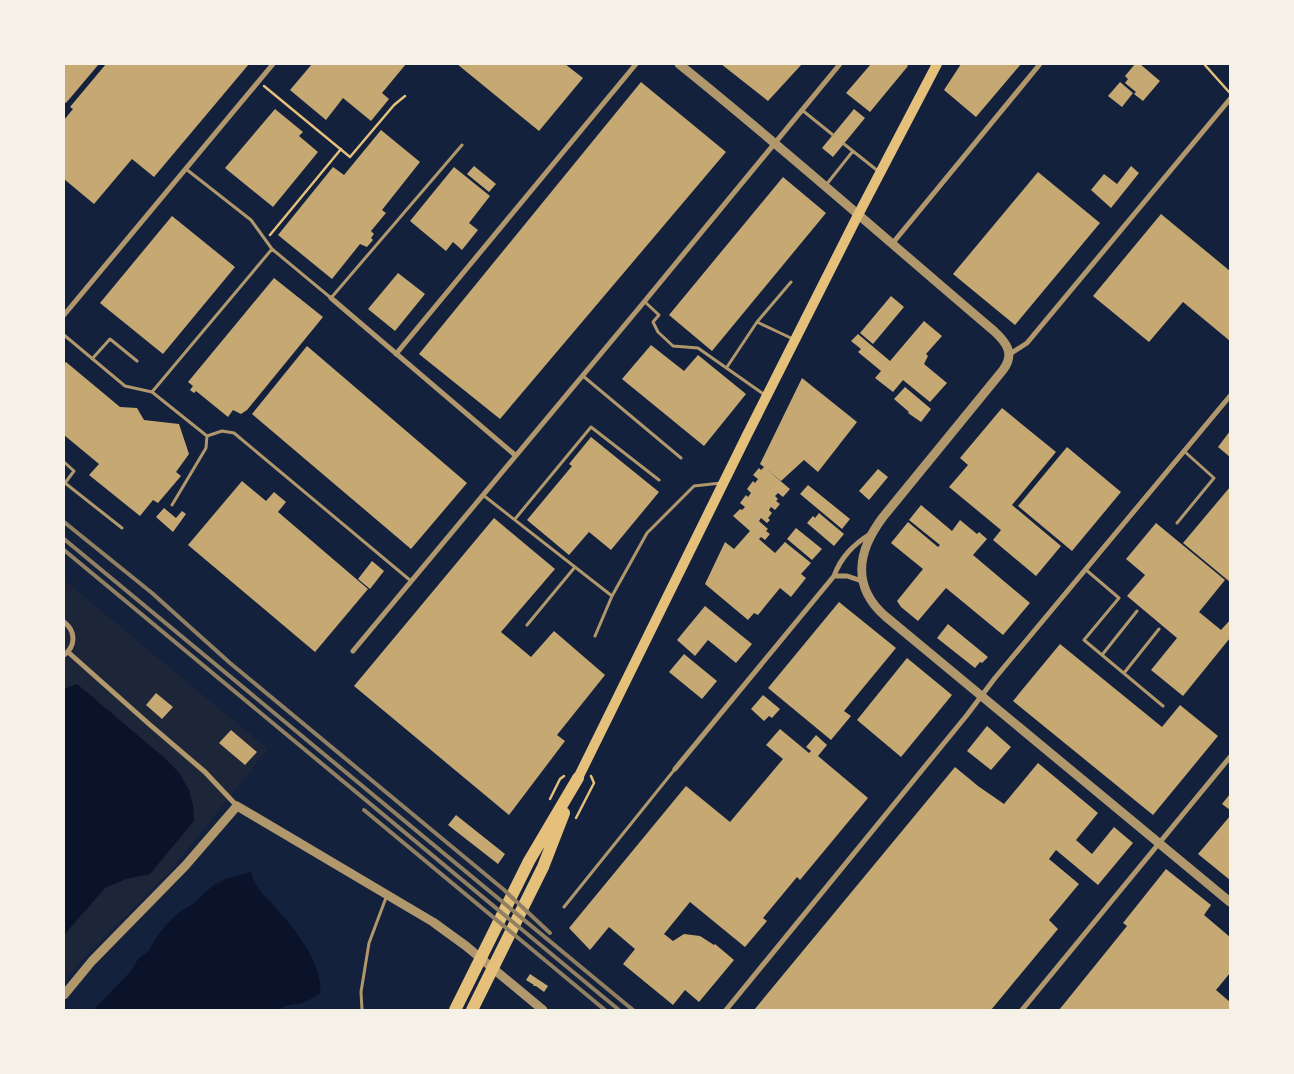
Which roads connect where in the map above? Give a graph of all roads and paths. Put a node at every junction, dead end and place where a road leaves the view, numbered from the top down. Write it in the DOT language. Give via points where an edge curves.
graph roads {
  1 [pos="273,64"];
  2 [pos="636,64"];
  3 [pos="678,64"];
  4 [pos="840,64"];
  5 [pos="937,64"];
  6 [pos="1040,64"];
  7 [pos="1204,64"];
  8 [pos="258,81"];
  9 [pos="1230,93"];
  10 [pos="406,96"];
  11 [pos="1230,99"];
  12 [pos="802,109"];
  13 [pos="833,135"];
  14 [pos="775,142"];
  15 [pos="844,144"];
  16 [pos="462,145"];
  17 [pos="341,149"];
  18 [pos="853,151"];
  19 [pos="186,169"];
  20 [pos="880,173"];
  21 [pos="826,186"];
  22 [pos="858,215"];
  23 [pos="266,240"];
  24 [pos="892,244"];
  25 [pos="272,249"];
  26 [pos="791,282"];
  27 [pos="331,298"];
  28 [pos="644,302"];
  29 [pos="64,315"];
  30 [pos="757,322"];
  31 [pos="64,335"];
  32 [pos="796,340"];
  33 [pos="396,354"];
  34 [pos="1010,354"];
  35 [pos="92,359"];
  36 [pos="137,361"];
  37 [pos="727,367"];
  38 [pos="583,376"];
  39 [pos="152,392"];
  40 [pos="1230,396"];
  41 [pos="767,398"];
  42 [pos="207,436"];
  43 [pos="1184,452"];
  44 [pos="515,455"];
  45 [pos="680,458"];
  46 [pos="64,462"];
  47 [pos="659,480"];
  48 [pos="64,482"];
  49 [pos="724,483"];
  50 [pos="483,494"];
  51 [pos="172,505"];
  52 [pos="515,519"];
  53 [pos="1176,523"];
  54 [pos="122,528"];
  55 [pos="872,533"];
  56 [pos="575,567"];
  57 [pos="1085,569"];
  58 [pos="834,576"];
  59 [pos="411,581"];
  60 [pos="862,581"];
  61 [pos="612,596"];
  62 [pos="1137,611"];
  63 [pos="64,622"];
  64 [pos="527,625"];
  65 [pos="1159,629"];
  66 [pos="595,636"];
  67 [pos="353,651"];
  68 [pos="66,654"];
  69 [pos="1102,655"];
  70 [pos="1124,673"];
  71 [pos="980,696"];
  72 [pos="1163,706"];
  73 [pos="1230,757"];
  74 [pos="674,768"];
  75 [pos="578,778"];
  76 [pos="237,806"];
  77 [pos="1159,843"];
  78 [pos="387,895"];
  79 [pos="1230,902"];
  80 [pos="564,906"];
  81 [pos="64,995"];
  82 [pos="362,1010"];
  83 [pos="455,1010"];
  84 [pos="472,1010"];
  85 [pos="543,1010"];
  86 [pos="726,1010"];
  87 [pos="1022,1010"];
  1 -- 8 [label="street"];
  2 -- 33 [label="street"];
  3 -- 14 [label="street"];
  4 -- 12 [label="street"];
  5 -- 20 [label="main road"];
  6 -- 24 [label="street"];
  7 -- 9 [label="path"];
  8 -- 17 [label="path"];
  8 -- 19 [label="street"];
  10 -- 17 [label="path" via="394,105 350,157"];
  11 -- 34 [label="street" via="1027,343"];
  12 -- 13 [label="lane"];
  12 -- 14 [label="street"];
  14 -- 21 [label="street"];
  14 -- 28 [label="street"];
  15 -- 18 [label="lane"];
  16 -- 27 [label="lane"];
  17 -- 23 [label="path"];
  18 -- 20 [label="lane"];
  18 -- 21 [label="lane"];
  19 -- 23 [label="lane" via="251,220"];
  19 -- 29 [label="street"];
  20 -- 22 [label="main road"];
  21 -- 22 [label="street"];
  22 -- 24 [label="street"];
  22 -- 32 [label="main road"];
  23 -- 25 [label="lane"];
  24 -- 34 [label="street" via="994,331"];
  25 -- 27 [label="lane"];
  25 -- 39 [label="lane"];
  26 -- 30 [label="lane"];
  27 -- 33 [label="street"];
  28 -- 37 [label="lane" via="659,315 653,322 658,332 673,346 698,348"];
  28 -- 38 [label="street"];
  30 -- 32 [label="lane"];
  30 -- 37 [label="lane"];
  31 -- 35 [label="lane"];
  32 -- 41 [label="main road"];
  33 -- 44 [label="street"];
  34 -- 55 [label="street" via="1007,366"];
  35 -- 36 [label="lane" via="110,339"];
  35 -- 39 [label="lane" via="125,386"];
  37 -- 41 [label="lane"];
  38 -- 44 [label="street"];
  38 -- 45 [label="lane"];
  39 -- 42 [label="lane"];
  40 -- 43 [label="street"];
  41 -- 49 [label="main road"];
  42 -- 51 [label="lane" via="206,448"];
  42 -- 59 [label="lane" via="222,431 234,433"];
  43 -- 53 [label="lane" via="1214,478"];
  43 -- 57 [label="street"];
  44 -- 50 [label="street"];
  46 -- 48 [label="lane" via="74,471"];
  47 -- 52 [label="lane" via="591,427"];
  48 -- 54 [label="lane"];
  49 -- 61 [label="lane" via="694,486 652,527"];
  49 -- 75 [label="main road"];
  50 -- 52 [label="lane"];
  50 -- 59 [label="street"];
  52 -- 56 [label="lane"];
  55 -- 58 [label="street" via="855,543 838,565"];
  55 -- 60 [label="street" via="863,562"];
  56 -- 61 [label="lane"];
  56 -- 64 [label="lane"];
  57 -- 69 [label="lane" via="1119,598 1084,640"];
  57 -- 71 [label="street"];
  58 -- 60 [label="street"];
  58 -- 74 [label="street"];
  59 -- 67 [label="street"];
  60 -- 71 [label="street" via="876,608"];
  61 -- 66 [label="lane"];
  62 -- 69 [label="lane"];
  63 -- 68 [label="street" via="73,636"];
  65 -- 70 [label="lane"];
  68 -- 76 [label="street" via="205,772"];
  69 -- 70 [label="lane"];
  70 -- 72 [label="lane"];
  71 -- 77 [label="street"];
  71 -- 86 [label="street"];
  73 -- 77 [label="street"];
  74 -- 80 [label="lane"];
  75 -- 83 [label="highway" via="529,861"];
  75 -- 84 [label="highway" via="543,867"];
  76 -- 78 [label="street"];
  76 -- 81 [label="street" via="186,866 92,961"];
  77 -- 79 [label="street"];
  77 -- 87 [label="street"];
  78 -- 82 [label="lane" via="369,943 361,992"];
  78 -- 85 [label="street" via="466,946"];
}
